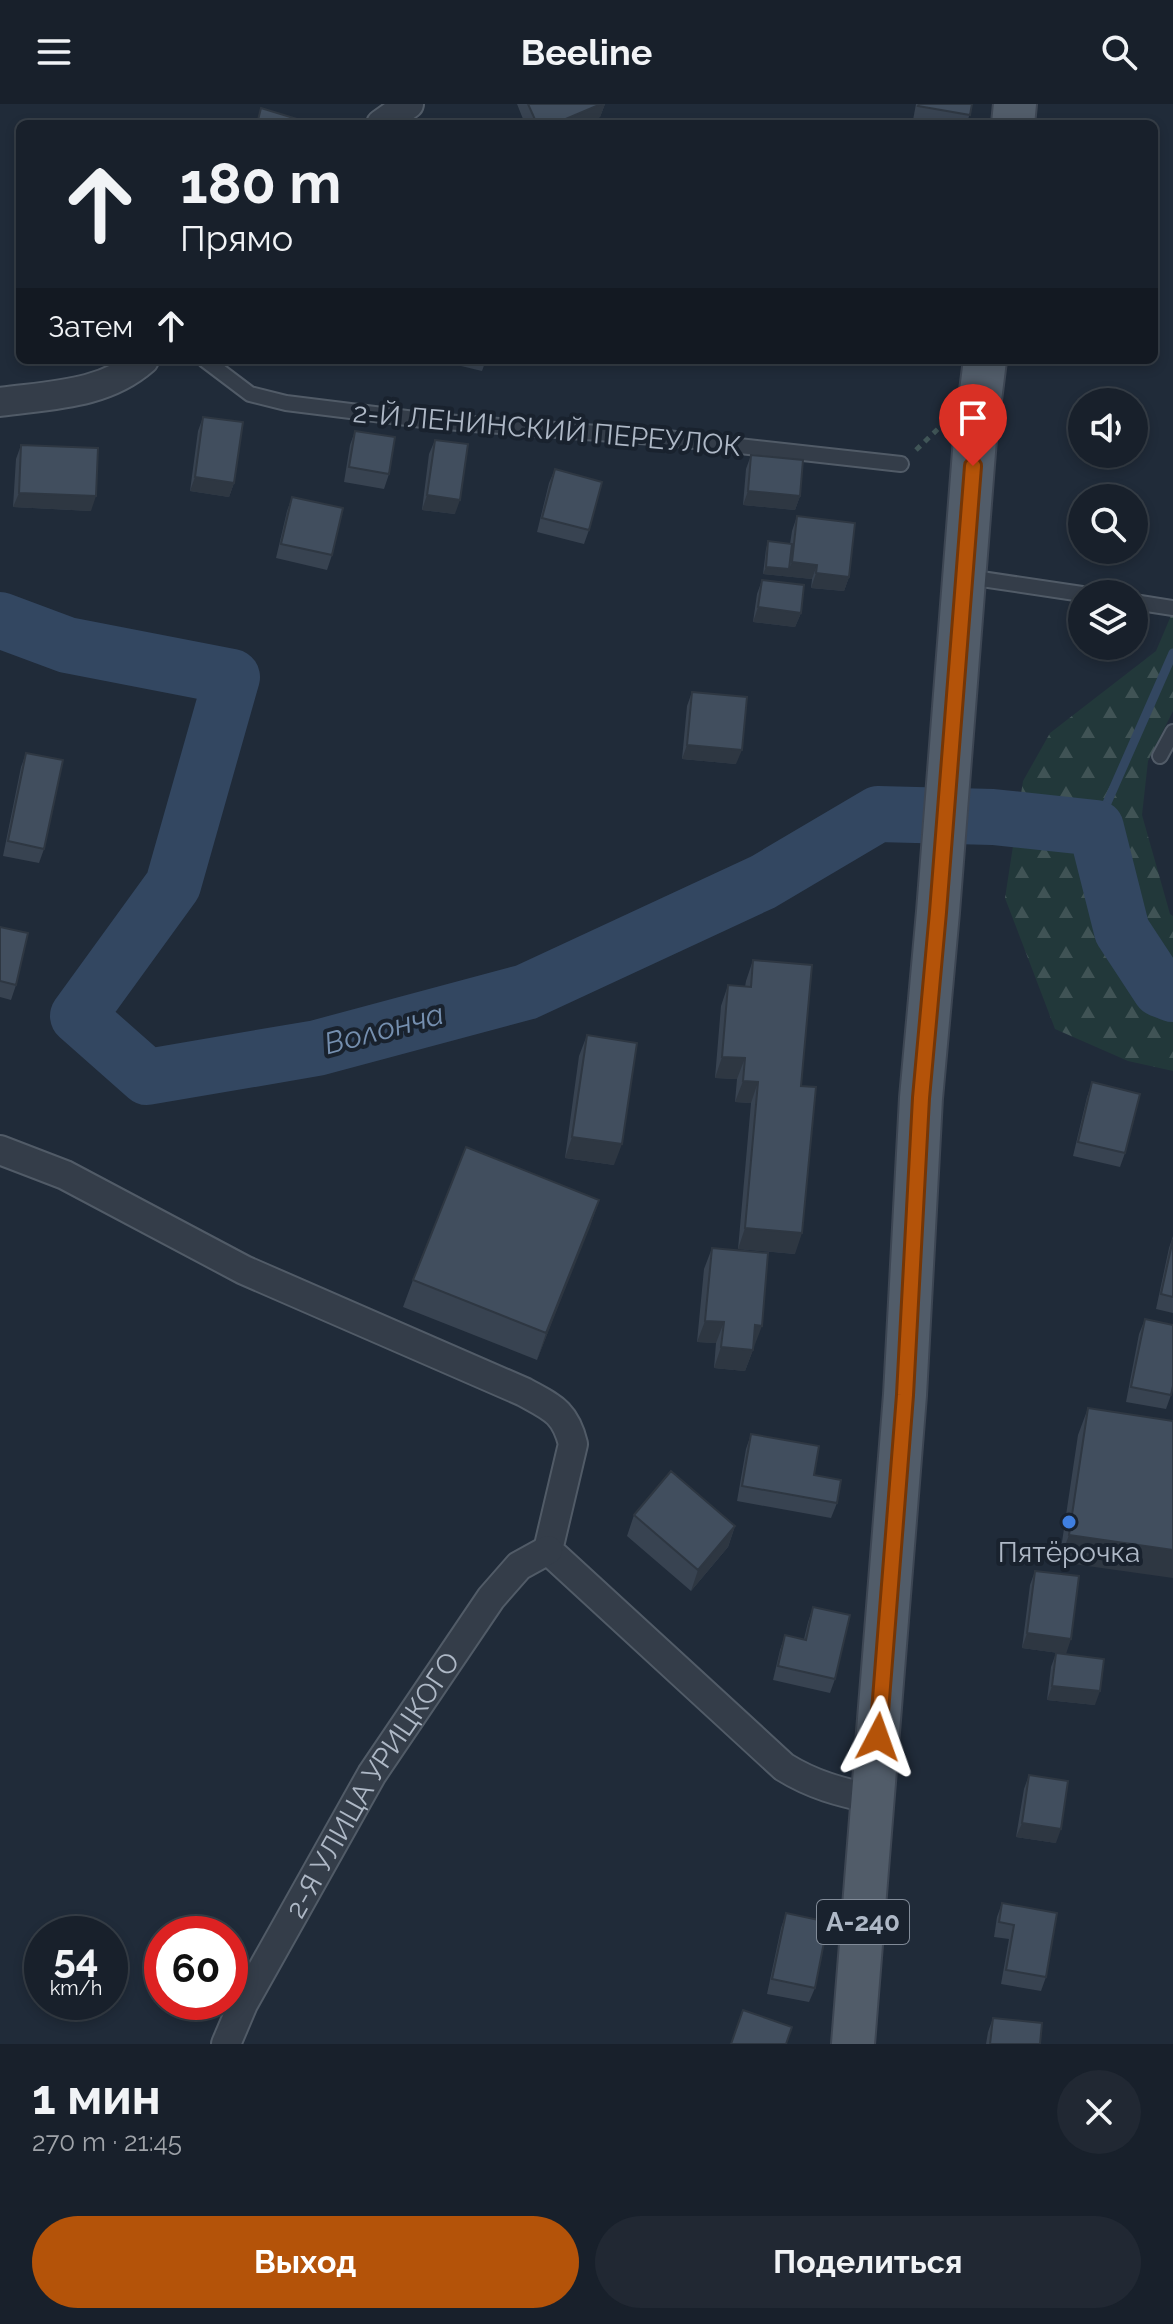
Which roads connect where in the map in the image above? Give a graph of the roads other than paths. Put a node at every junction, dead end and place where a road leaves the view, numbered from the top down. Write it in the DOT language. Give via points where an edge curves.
graph roads {
  1 [pos="409,104"];
  2 [pos="387,120"];
  3 [pos="139,364"];
  4 [pos="210,364"];
  5 [pos="984,364"];
  6 [pos="0,402"];
  7 [pos="901,464"];
  8 [pos="963,577"];
  9 [pos="1068,592"];
  10 [pos="1148,604"];
  11 [pos="1173,608"];
  12 [pos="1173,732"];
  13 [pos="1160,756"];
  14 [pos="0,1150"];
  15 [pos="548,1550"];
  16 [pos="873,1799"];
  17 [pos="226,2044"];
  18 [pos="853,2044"];
  1 -- 2 [label="street"];
  3 -- 6 [label="street" via="90,390"];
  4 -- 7 [label="lane, 2-Й ЛЕНИНСКИЙ ПЕРЕУЛОК" via="250,394 286,403"];
  5 -- 8 [label="main road, А-240"];
  8 -- 9 [label="lane"];
  8 -- 16 [label="main road, А-240"];
  10 -- 11 [label="lane"];
  12 -- 13 [label="lane"];
  14 -- 15 [label="street" via="65,1175 244,1270 557,1410 573,1444"];
  15 -- 16 [label="street" via="784,1767 830,1790"];
  15 -- 17 [label="street, 2-Я УЛИЦА УРИЦКОГО" via="519,1566 491,1598 372,1774 243,2004"];
  16 -- 18 [label="main road, А-240"];
}
